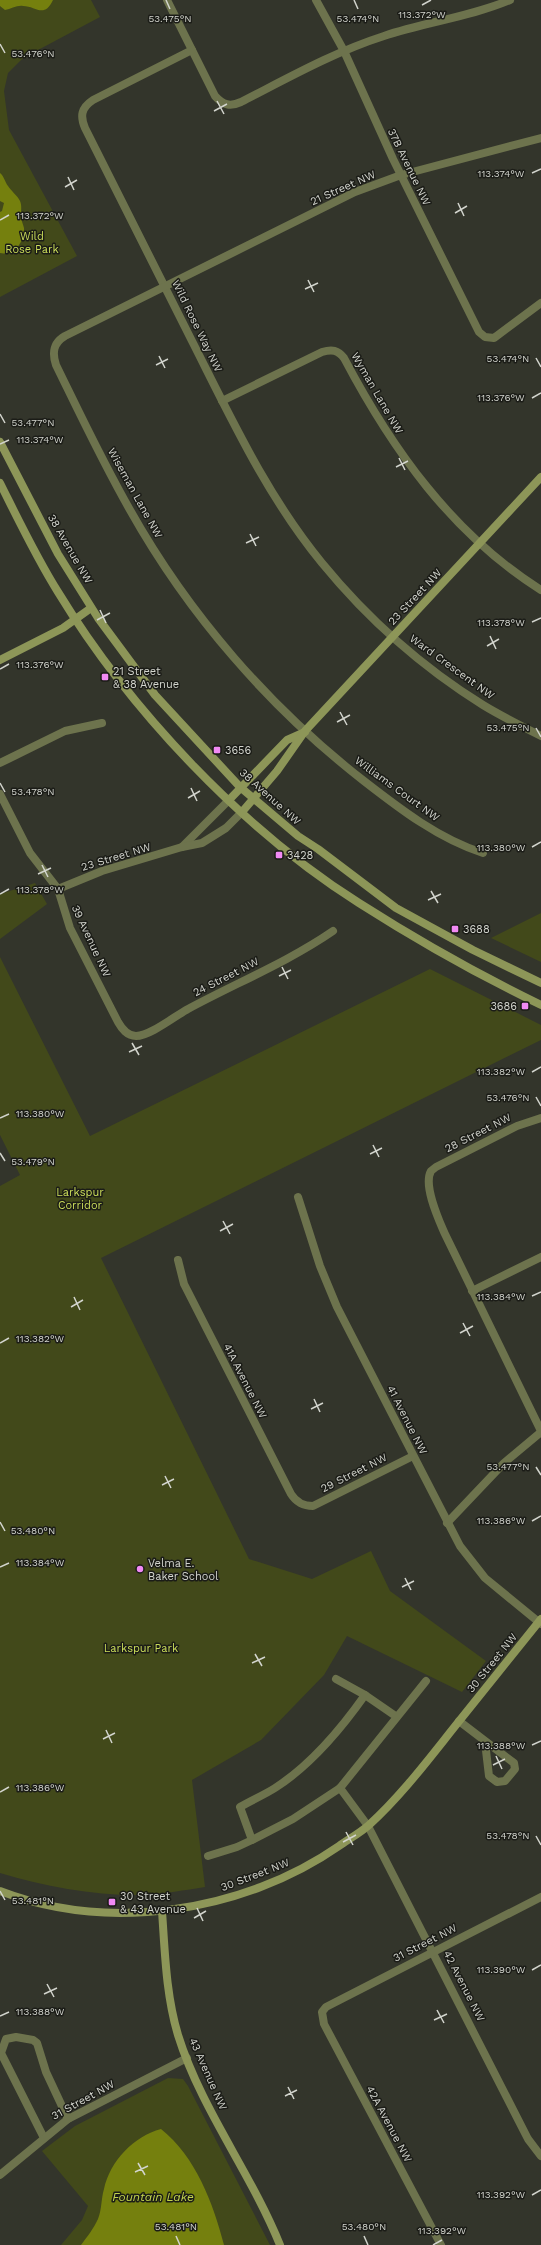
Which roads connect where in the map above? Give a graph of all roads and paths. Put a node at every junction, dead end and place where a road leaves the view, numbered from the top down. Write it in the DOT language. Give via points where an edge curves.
graph roads {
  1 [pos="167,0"];
  2 [pos="316,0"];
  3 [pos="510,0"];
  4 [pos="192,50"];
  5 [pos="344,50"];
  6 [pos="541,138"];
  7 [pos="401,175"];
  8 [pos="166,287"];
  9 [pos="541,303"];
  10 [pos="222,402"];
  11 [pos="0,442"];
  12 [pos="541,477"];
  13 [pos="0,483"];
  14 [pos="480,542"];
  15 [pos="541,590"];
  16 [pos="91,608"];
  17 [pos="76,619"];
  18 [pos="393,636"];
  19 [pos="0,660"];
  20 [pos="102,723"];
  21 [pos="305,731"];
  22 [pos="541,736"];
  23 [pos="0,763"];
  24 [pos="240,787"];
  25 [pos="0,794"];
  26 [pos="253,799"];
  27 [pos="229,800"];
  28 [pos="242,812"];
  29 [pos="182,847"];
  30 [pos="482,853"];
  31 [pos="58,888"];
  32 [pos="333,931"];
  33 [pos="541,983"];
  34 [pos="541,1005"];
  35 [pos="127,1034"];
  36 [pos="541,1118"];
  37 [pos="298,1197"];
  38 [pos="541,1257"];
  39 [pos="178,1260"];
  40 [pos="472,1291"];
  41 [pos="541,1431"];
  42 [pos="413,1456"];
  43 [pos="304,1505"];
  44 [pos="448,1523"];
  45 [pos="540,1622"];
  46 [pos="336,1679"];
  47 [pos="426,1681"];
  48 [pos="365,1695"];
  49 [pos="397,1717"];
  50 [pos="459,1721"];
  51 [pos="485,1742"];
  52 [pos="340,1788"];
  53 [pos="368,1826"];
  54 [pos="252,1840"];
  55 [pos="208,1856"];
  56 [pos="0,1892"];
  57 [pos="541,1897"];
  58 [pos="162,1911"];
  59 [pos="434,1951"];
  60 [pos="322,2012"];
  61 [pos="187,2058"];
  62 [pos="68,2119"];
  63 [pos="44,2138"];
  64 [pos="541,2156"];
  65 [pos="0,2175"];
  66 [pos="275,2234"];
  67 [pos="280,2245"];
  68 [pos="283,2245"];
  69 [pos="442,2245"];
  1 -- 4 [label="street"];
  2 -- 5 [label="street, 37B Avenue NW"];
  3 -- 5 [label="street"];
  4 -- 5 [label="street" via="216,96 226,105 241,102"];
  4 -- 8 [label="street, Wild Rose Way NW" via="93,100 85,106 81,116"];
  5 -- 7 [label="street, 37B Avenue NW"];
  6 -- 7 [label="street, 21 Street NW"];
  7 -- 8 [label="street, 21 Street NW" via="355,192"];
  7 -- 9 [label="street, 37B Avenue NW" via="479,332 488,338 499,336"];
  8 -- 10 [label="street, Wild Rose Way NW"];
  8 -- 21 [label="street, Wiseman Lane NW" via="59,340 54,350 54,359 130,511 177,584 236,660"];
  10 -- 14 [label="street, Wyman Lane NW" via="322,352 337,351 344,358 368,403 400,453 443,506"];
  10 -- 18 [label="street, Wild Rose Way NW" via="260,473 297,530 337,580"];
  11 -- 16 [label="street, 38 Avenue NW" via="58,554"];
  12 -- 14 [label="street, 23 Street NW"];
  13 -- 17 [label="street" via="44,568"];
  14 -- 15 [label="street"];
  14 -- 18 [label="street, 23 Street NW"];
  16 -- 17 [label="street"];
  16 -- 24 [label="street, 38 Avenue NW" via="155,695"];
  17 -- 19 [label="street"];
  17 -- 27 [label="street" via="139,705"];
  18 -- 21 [label="street, 23 Street NW"];
  18 -- 22 [label="street, Ward Crescent NW" via="472,698"];
  20 -- 23 [label="street" via="65,731"];
  21 -- 24 [label="street, 23 Street NW" via="287,740"];
  21 -- 26 [label="street, 23 Street NW" via="277,771"];
  21 -- 30 [label="street, Williams Court NW" via="339,762 399,807 460,846"];
  24 -- 26 [label="street, 38 Avenue NW"];
  24 -- 27 [label="street, 23 Street NW"];
  25 -- 31 [label="street, 39 Avenue NW" via="30,853"];
  26 -- 28 [label="street, 23 Street NW"];
  26 -- 33 [label="street, 38 Avenue NW" via="298,836 396,908"];
  27 -- 28 [label="street"];
  27 -- 29 [label="street, 23 Street NW"];
  28 -- 29 [label="street, 23 Street NW" via="226,828 208,840"];
  28 -- 34 [label="street" via="302,862 358,903 439,951"];
  29 -- 31 [label="street, 23 Street NW" via="102,871"];
  31 -- 35 [label="street, 39 Avenue NW" via="70,928 118,1022"];
  32 -- 35 [label="street, 24 Street NW" via="313,945 187,1009 147,1033 137,1036"];
  36 -- 40 [label="street, 28 Street NW" via="517,1126 429,1174 438,1219"];
  37 -- 42 [label="street, 41 Avenue NW" via="320,1266 335,1301"];
  38 -- 40 [label="street"];
  39 -- 43 [label="street, 41A Avenue NW" via="184,1284 284,1480 293,1497"];
  40 -- 41 [label="street"];
  41 -- 44 [label="street" via="504,1463"];
  42 -- 43 [label="street, 29 Street NW" via="317,1504"];
  42 -- 44 [label="street, 41 Avenue NW"];
  44 -- 45 [label="street, 41 Avenue NW" via="475,1567 495,1587"];
  45 -- 50 [label="street, 30 Street NW"];
  46 -- 48 [label="street"];
  47 -- 49 [label="street"];
  48 -- 49 [label="street"];
  48 -- 54 [label="street" via="350,1717 298,1771 275,1788 240,1807"];
  49 -- 52 [label="street"];
  50 -- 51 [label="street"];
  50 -- 53 [label="street, 30 Street NW" via="417,1774"];
  51 -- 51 [label="street" via="489,1776 497,1782 505,1781 515,1769 514,1763"];
  52 -- 53 [label="street, 42 Avenue NW"];
  52 -- 54 [label="street"];
  53 -- 58 [label="street, 30 Street NW" via="319,1859 281,1879 222,1900"];
  53 -- 59 [label="street, 42 Avenue NW"];
  54 -- 55 [label="street"];
  56 -- 58 [label="street, 30 Street NW" via="72,1908 126,1913"];
  57 -- 59 [label="street, 31 Street NW"];
  58 -- 61 [label="street, 43 Avenue NW" via="170,1998"];
  59 -- 60 [label="street, 31 Street NW" via="326,2007"];
  59 -- 64 [label="street, 42 Avenue NW" via="528,2139"];
  60 -- 69 [label="street, 42A Avenue NW" via="324,2024"];
  61 -- 62 [label="street, 31 Street NW"];
  61 -- 66 [label="street, 43 Avenue NW"];
  62 -- 63 [label="street, 31 Street NW"];
  62 -- 63 [label="street" via="46,2072 37,2043 16,2037 6,2039 1,2053"];
  63 -- 65 [label="street, 31 Street NW"];
  66 -- 67 [label="street, 43 Avenue NW"];
  66 -- 68 [label="street, 43 Avenue NW"];
}
